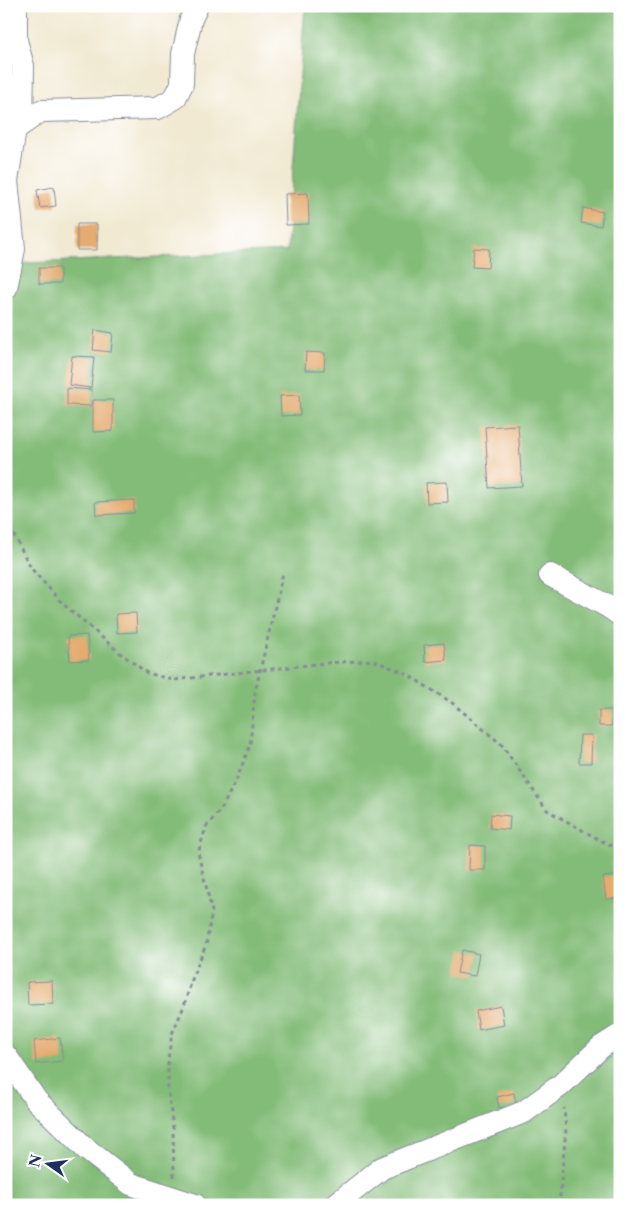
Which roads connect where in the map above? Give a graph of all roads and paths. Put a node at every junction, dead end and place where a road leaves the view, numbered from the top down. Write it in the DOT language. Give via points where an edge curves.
graph roads {
  1 [pos="16,6"];
  2 [pos="197,6"];
  3 [pos="14,127"];
  4 [pos="6,288"];
  5 [pos="6,520"];
  6 [pos="283,573"];
  7 [pos="550,575"];
  8 [pos="620,615"];
  9 [pos="260,671"];
  10 [pos="620,850"];
  11 [pos="620,1035"];
  12 [pos="6,1056"];
  13 [pos="562,1085"];
  14 [pos="184,1201"];
  15 [pos="335,1205"];
  16 [pos="559,1205"];
  1 -- 3 [label="street" via="16,40 23,66"];
  2 -- 3 [label="street" via="182,54 182,84 175,98 158,108 42,111"];
  3 -- 4 [label="street" via="7,181 14,249"];
  5 -- 9 [label="path" via="31,568 62,603 147,674 173,680"];
  6 -- 9 [label="path"];
  7 -- 8 [label="street"];
  9 -- 10 [label="path" via="372,660 405,673 451,702 501,744 547,810"];
  9 -- 14 [label="path" via="250,745 222,808 206,827 198,853 212,911 206,945 172,1034 168,1060 174,1154"];
  11 -- 13 [label="street" via="601,1047"];
  12 -- 14 [label="street" via="36,1100 85,1148 131,1184"];
  13 -- 15 [label="street" via="524,1112 382,1168"];
  13 -- 16 [label="path" via="566,1128"];
}
